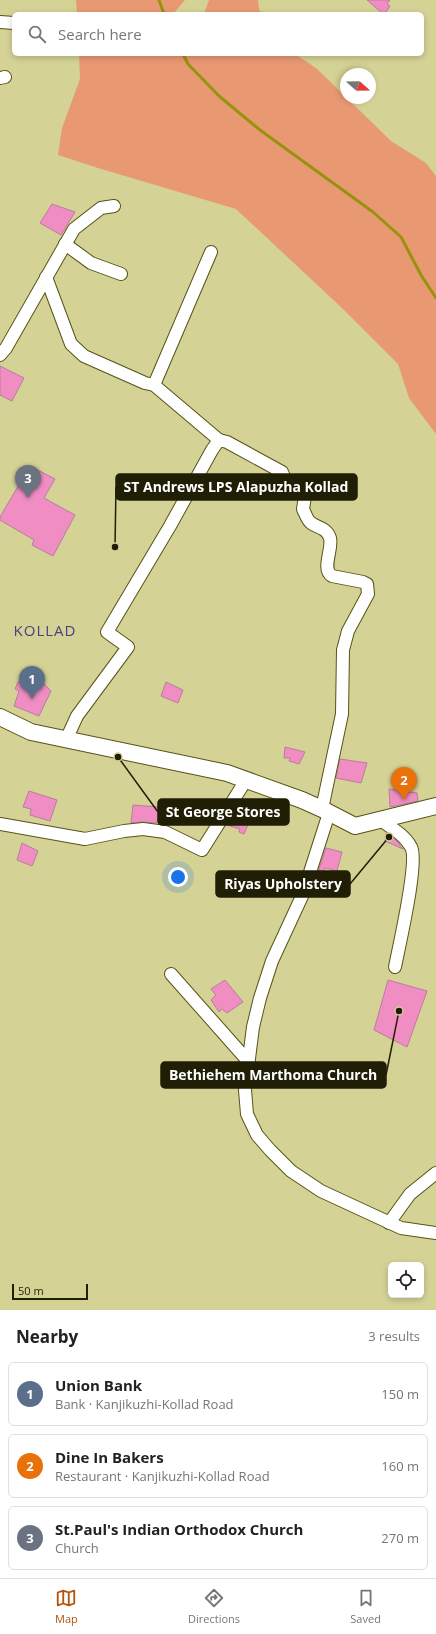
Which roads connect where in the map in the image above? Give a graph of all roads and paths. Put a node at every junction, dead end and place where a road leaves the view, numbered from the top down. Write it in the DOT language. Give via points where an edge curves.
graph roads {
  1 [pos="0,22"];
  2 [pos="12,23"];
  3 [pos="114,206"];
  4 [pos="65,244"];
  5 [pos="211,252"];
  6 [pos="121,274"];
  7 [pos="46,277"];
  8 [pos="0,355"];
  9 [pos="154,385"];
  10 [pos="219,440"];
  11 [pos="0,717"];
  12 [pos="66,740"];
  13 [pos="246,780"];
  14 [pos="436,806"];
  15 [pos="325,811"];
  16 [pos="379,819"];
  17 [pos="0,824"];
  18 [pos="395,967"];
  19 [pos="171,974"];
  20 [pos="248,1061"];
  21 [pos="436,1173"];
  22 [pos="389,1223"];
  23 [pos="436,1233"];
  1 -- 2 [label="street"];
  3 -- 4 [label="street" via="101,208 86,218"];
  4 -- 6 [label="street" via="91,263"];
  4 -- 7 [label="street"];
  5 -- 9 [label="street"];
  7 -- 8 [label="street"];
  7 -- 9 [label="street" via="71,344 84,356"];
  9 -- 10 [label="street"];
  10 -- 12 [label="street" via="107,632 128,647 77,716"];
  10 -- 15 [label="street" via="282,472 285,480 305,496 303,510 310,522 328,532 331,544 326,569 328,574 363,582 368,587 366,600 353,620 343,650 342,710"];
  11 -- 12 [label="main road" via="31,732"];
  12 -- 13 [label="main road" via="227,773"];
  13 -- 15 [label="main road"];
  13 -- 17 [label="street" via="202,850 165,832 142,829 85,839"];
  14 -- 16 [label="main road"];
  15 -- 16 [label="main road" via="354,826"];
  15 -- 20 [label="street" via="303,894 272,961 260,998"];
  16 -- 18 [label="street" via="401,834 412,848 413,856"];
  19 -- 20 [label="street"];
  20 -- 22 [label="street" via="245,1090 247,1114 261,1140 291,1170 321,1191"];
  21 -- 22 [label="street" via="410,1194"];
  22 -- 23 [label="street" via="402,1228"];
}
